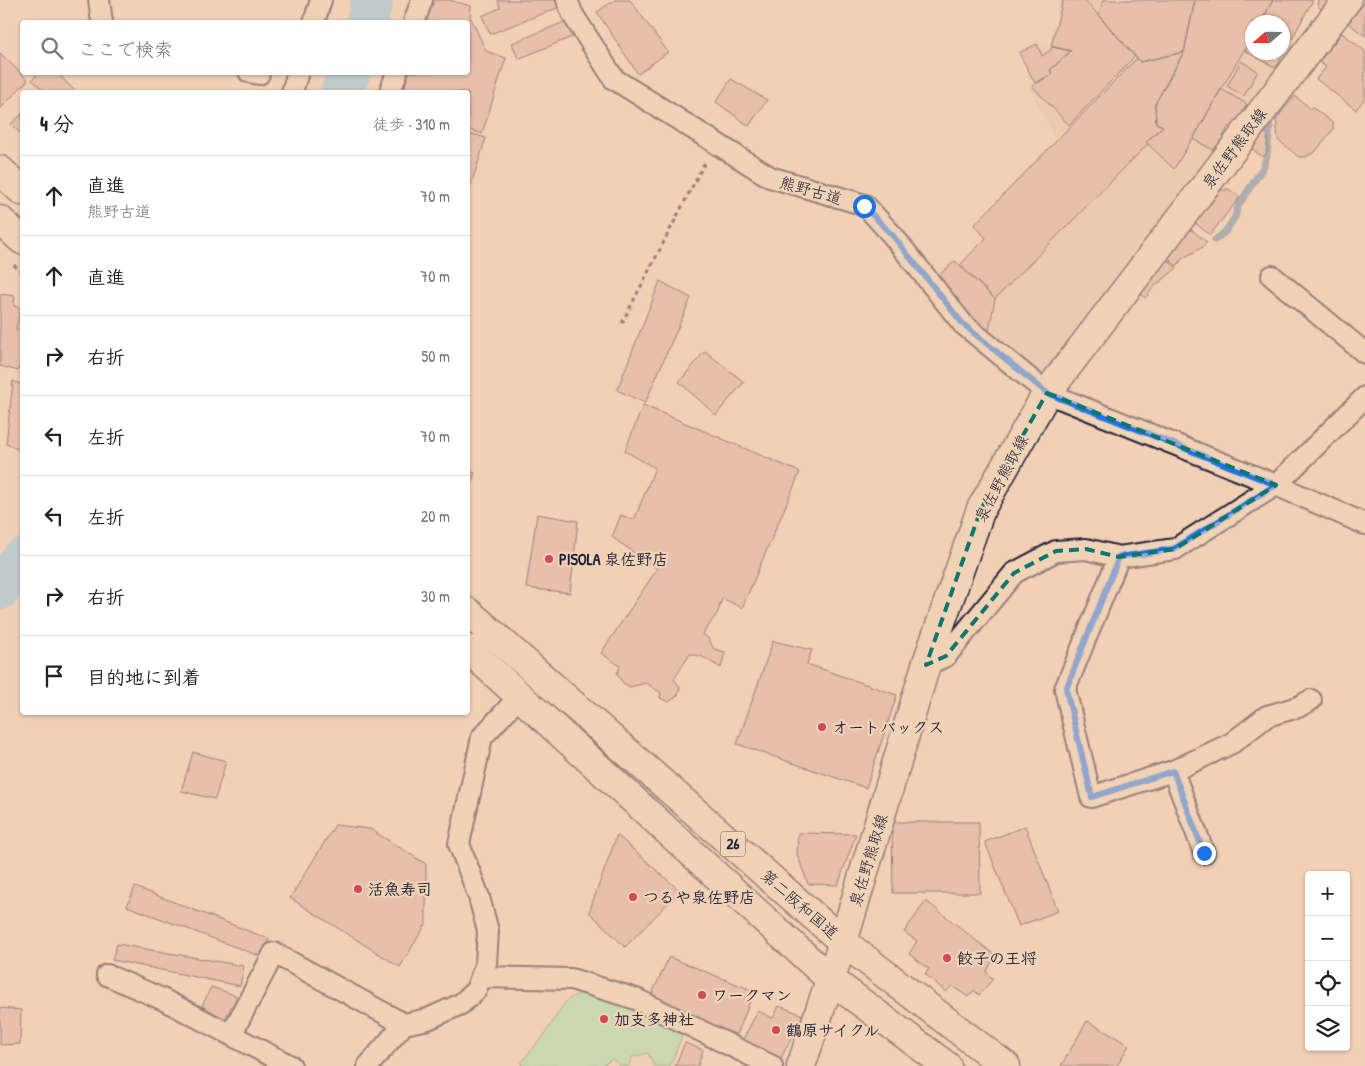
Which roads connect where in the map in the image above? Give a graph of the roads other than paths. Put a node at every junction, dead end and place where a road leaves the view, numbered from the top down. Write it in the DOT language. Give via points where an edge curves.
graph roads {
  1 [pos="99,0"];
  2 [pos="321,0"];
  3 [pos="422,0"];
  4 [pos="567,0"];
  5 [pos="1347,0"];
  6 [pos="102,20"];
  7 [pos="315,20"];
  8 [pos="415,20"];
  9 [pos="297,75"];
  10 [pos="396,75"];
  11 [pos="293,90"];
  12 [pos="391,90"];
  13 [pos="0,170"];
  14 [pos="20,189"];
  15 [pos="0,220"];
  16 [pos="20,238"];
  17 [pos="1272,276"];
  18 [pos="1365,353"];
  19 [pos="1047,393"];
  20 [pos="1365,397"];
  21 [pos="1276,485"];
  22 [pos="1365,524"];
  23 [pos="1119,557"];
  24 [pos="470,614"];
  25 [pos="470,652"];
  26 [pos="926,664"];
  27 [pos="519,697"];
  28 [pos="1312,700"];
  29 [pos="1173,771"];
  30 [pos="1204,853"];
  31 [pos="844,942"];
  32 [pos="107,974"];
  33 [pos="481,977"];
  34 [pos="831,980"];
  35 [pos="404,1024"];
  36 [pos="231,1035"];
  37 [pos="292,1066"];
  38 [pos="368,1066"];
  39 [pos="772,1066"];
  40 [pos="801,1066"];
  41 [pos="947,1066"];
  42 [pos="1006,1066"];
  1 -- 6 [label="street"];
  2 -- 7 [label="street"];
  3 -- 8 [label="street"];
  4 -- 19 [label="street, 熊野古道" via="573,15 614,79 770,177 864,206 893,236 963,324"];
  5 -- 19 [label="main road, 泉佐野熊取線"];
  9 -- 11 [label="street"];
  10 -- 12 [label="street"];
  13 -- 14 [label="main road"];
  15 -- 16 [label="main road"];
  17 -- 18 [label="street"];
  19 -- 21 [label="street, 熊野古道"];
  19 -- 26 [label="main road, 泉佐野熊取線" via="981,509"];
  20 -- 21 [label="street"];
  21 -- 22 [label="street, 熊野古道"];
  21 -- 23 [label="street" via="1174,549"];
  23 -- 26 [label="street" via="1086,549 1056,550 1014,573 946,656"];
  23 -- 29 [label="street" via="1066,689 1092,797"];
  24 -- 31 [label="main road, 第二阪和国道 / 26"];
  25 -- 27 [label="main road, 26"];
  26 -- 31 [label="main road, 泉佐野熊取線"];
  27 -- 33 [label="street" via="482,738 458,844 479,897 488,931 486,964"];
  27 -- 34 [label="main road, 26"];
  28 -- 29 [label="street" via="1266,716 1232,743"];
  29 -- 30 [label="street"];
  31 -- 34 [label="main road, 泉佐野熊取線"];
  31 -- 42 [label="main road, 第二阪和国道 / 26"];
  32 -- 36 [label="street" via="162,998"];
  33 -- 35 [label="street" via="476,990 461,1004 428,1019"];
  33 -- 39 [label="street" via="571,979 636,998"];
  34 -- 40 [label="main road, 泉佐野熊取線"];
  34 -- 41 [label="main road, 26"];
  35 -- 36 [label="street" via="274,953"];
  35 -- 38 [label="street"];
  36 -- 37 [label="street"];
}
